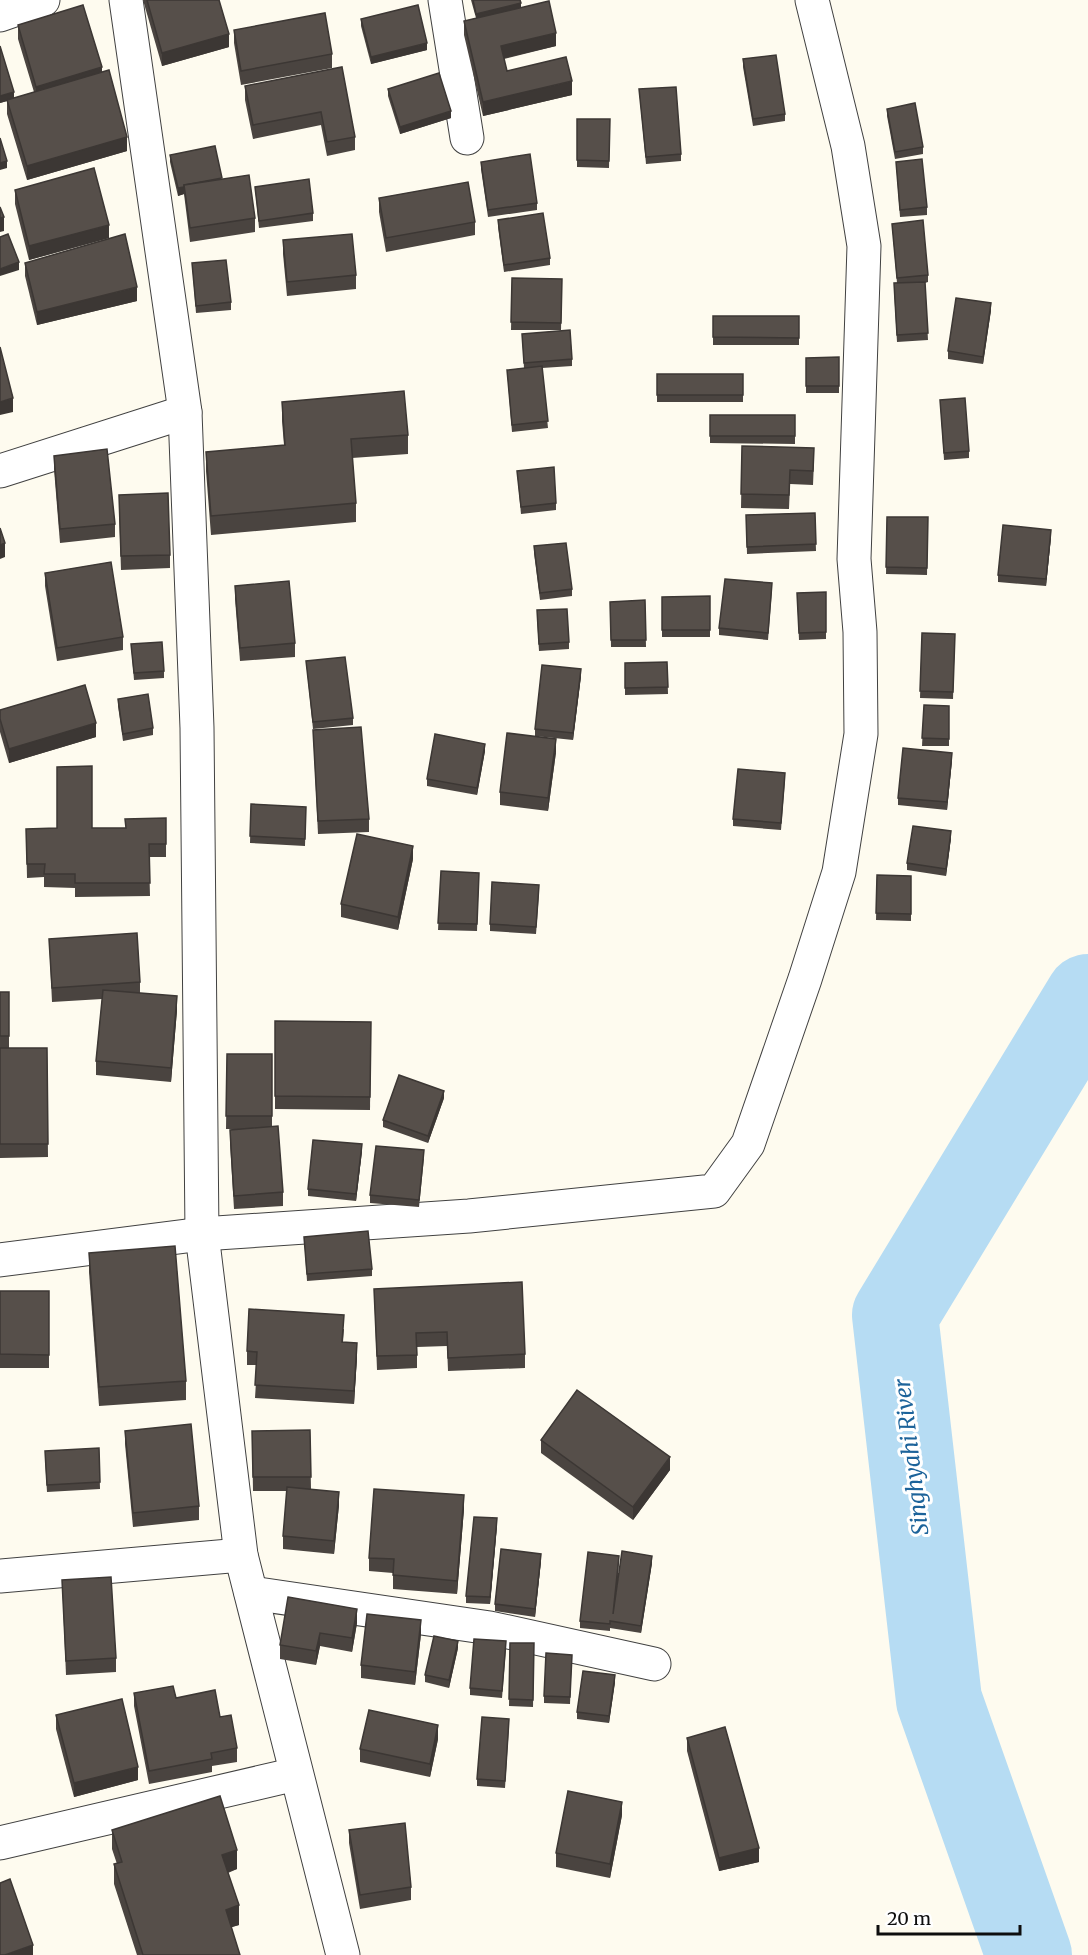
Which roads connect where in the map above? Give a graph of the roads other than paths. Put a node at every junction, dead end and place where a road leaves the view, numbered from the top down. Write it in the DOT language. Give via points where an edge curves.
graph roads {
  1 [pos="42,0"];
  2 [pos="126,0"];
  3 [pos="445,0"];
  4 [pos="812,0"];
  5 [pos="0,15"];
  6 [pos="467,138"];
  7 [pos="185,412"];
  8 [pos="0,471"];
  9 [pos="202,1234"];
  10 [pos="0,1260"];
  11 [pos="241,1555"];
  12 [pos="0,1576"];
  13 [pos="251,1593"];
  14 [pos="654,1664"];
  15 [pos="296,1774"];
  16 [pos="0,1844"];
  17 [pos="343,1955"];
  1 -- 5 [label="street"];
  2 -- 7 [label="street"];
  3 -- 6 [label="street"];
  4 -- 9 [label="street" via="848,146 864,246 854,559 860,632 861,734 839,872 748,1144 714,1191 469,1216"];
  7 -- 8 [label="street"];
  7 -- 9 [label="street" via="197,728"];
  9 -- 10 [label="street"];
  9 -- 11 [label="street"];
  11 -- 12 [label="street"];
  11 -- 13 [label="street"];
  13 -- 14 [label="street" via="490,1628"];
  13 -- 15 [label="street"];
  15 -- 16 [label="street"];
  15 -- 17 [label="street"];
}
